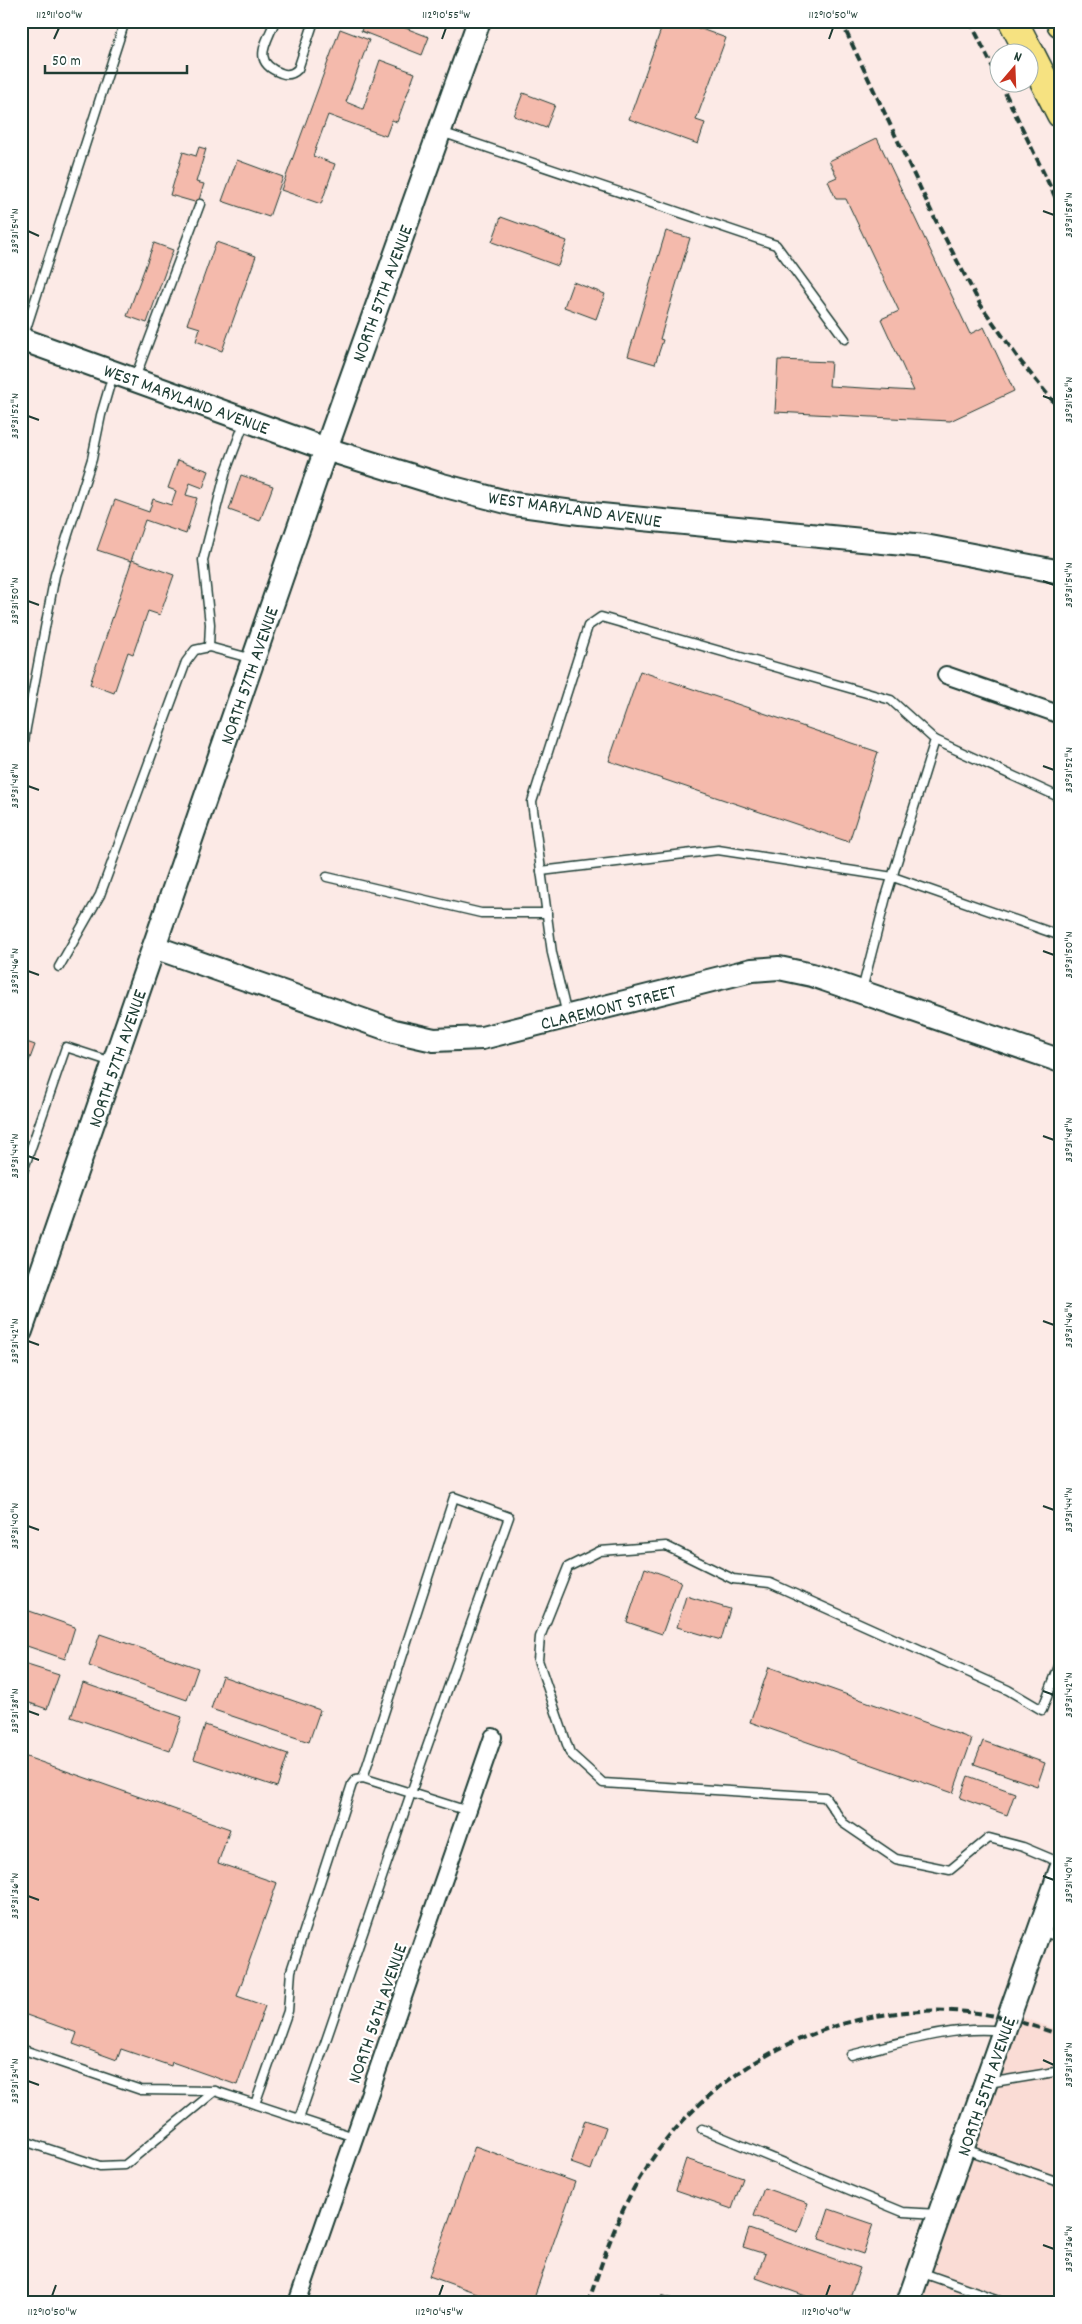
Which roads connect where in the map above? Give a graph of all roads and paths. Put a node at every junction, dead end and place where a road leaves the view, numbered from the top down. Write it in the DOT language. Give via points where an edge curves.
graph roads {
  1 [pos="125,21"];
  2 [pos="275,21"];
  3 [pos="314,21"];
  4 [pos="479,21"];
  5 [pos="1013,21"];
  6 [pos="1024,42"];
  7 [pos="1040,74"];
  8 [pos="1061,114"];
  9 [pos="440,131"];
  10 [pos="200,204"];
  11 [pos="22,339"];
  12 [pos="845,339"];
  13 [pos="124,376"];
  14 [pos="245,420"];
  15 [pos="326,449"];
  16 [pos="1061,572"];
  17 [pos="209,647"];
  18 [pos="254,659"];
  19 [pos="946,675"];
  20 [pos="1061,715"];
  21 [pos="935,740"];
  22 [pos="21,764"];
  23 [pos="1061,798"];
  24 [pos="541,871"];
  25 [pos="327,877"];
  26 [pos="892,877"];
  27 [pos="547,913"];
  28 [pos="1061,936"];
  29 [pos="154,947"];
  30 [pos="59,967"];
  31 [pos="862,992"];
  32 [pos="567,1016"];
  33 [pos="1061,1061"];
  34 [pos="114,1063"];
  35 [pos="21,1177"];
  36 [pos="26,1300"];
  37 [pos="21,1331"];
  38 [pos="1061,1661"];
  39 [pos="494,1737"];
  40 [pos="363,1778"];
  41 [pos="412,1793"];
  42 [pos="468,1811"];
  43 [pos="1061,1863"];
  44 [pos="1061,1869"];
  45 [pos="1039,1931"];
  46 [pos="1061,1938"];
  47 [pos="1004,2031"];
  48 [pos="21,2049"];
  49 [pos="851,2054"];
  50 [pos="1061,2071"];
  51 [pos="986,2083"];
  52 [pos="215,2091"];
  53 [pos="255,2104"];
  54 [pos="299,2119"];
  55 [pos="702,2129"];
  56 [pos="354,2137"];
  57 [pos="21,2140"];
  58 [pos="963,2148"];
  59 [pos="1061,2183"];
  60 [pos="940,2214"];
  61 [pos="919,2272"];
  62 [pos="297,2303"];
  63 [pos="908,2303"];
  64 [pos="1008,2303"];
  1 -- 11 [label="lane"];
  2 -- 3 [label="lane" via="263,54 264,63 269,69 286,75 298,68"];
  4 -- 9 [label="street, NORTH 57TH AVENUE"];
  5 -- 6 [label="highway"];
  7 -- 8 [label="highway"];
  9 -- 12 [label="lane" via="776,246"];
  9 -- 15 [label="street, NORTH 57TH AVENUE"];
  10 -- 13 [label="lane"];
  11 -- 13 [label="street, WEST MARYLAND AVENUE"];
  13 -- 14 [label="street, WEST MARYLAND AVENUE"];
  13 -- 22 [label="lane" via="100,420 92,459 55,575"];
  14 -- 15 [label="street, WEST MARYLAND AVENUE"];
  14 -- 17 [label="lane" via="226,471 203,560 210,624"];
  15 -- 16 [label="street, WEST MARYLAND AVENUE" via="514,504 939,548"];
  15 -- 18 [label="street, NORTH 57TH AVENUE"];
  17 -- 18 [label="lane"];
  17 -- 30 [label="lane" via="195,650 186,662 100,895"];
  18 -- 29 [label="street, NORTH 57TH AVENUE"];
  19 -- 20 [label="street"];
  21 -- 23 [label="lane"];
  21 -- 24 [label="lane" via="891,700 601,617 588,626 532,802"];
  21 -- 26 [label="lane"];
  24 -- 26 [label="lane" via="718,850"];
  24 -- 27 [label="lane"];
  25 -- 27 [label="lane" via="481,913"];
  26 -- 28 [label="lane"];
  26 -- 31 [label="lane"];
  27 -- 32 [label="lane" via="552,953"];
  29 -- 32 [label="street, CLAREMONT STREET" via="394,1031 434,1040 482,1038"];
  29 -- 34 [label="street, NORTH 57TH AVENUE"];
  31 -- 32 [label="street, CLAREMONT STREET" via="779,968 752,970"];
  31 -- 33 [label="street, CLAREMONT STREET"];
  34 -- 35 [label="lane" via="66,1047"];
  34 -- 36 [label="street, NORTH 57TH AVENUE"];
  36 -- 37 [label="street, NORTH 57TH AVENUE"];
  38 -- 43 [label="lane" via="1042,1710 1008,1690 770,1583 732,1579 666,1546 600,1551 568,1567 540,1637 538,1660 570,1753 603,1783 825,1797 843,1823 896,1859 950,1870 989,1838 1023,1847"];
  39 -- 42 [label="street, NORTH 56TH AVENUE"];
  40 -- 41 [label="lane"];
  40 -- 41 [label="lane" via="454,1497 509,1517"];
  40 -- 53 [label="lane" via="356,1779 349,1793 292,1971 288,2011"];
  41 -- 42 [label="lane"];
  41 -- 54 [label="lane"];
  42 -- 56 [label="street, NORTH 56TH AVENUE"];
  44 -- 45 [label="street, NORTH 55TH AVENUE"];
  45 -- 46 [label="lane"];
  45 -- 47 [label="street, NORTH 55TH AVENUE"];
  47 -- 49 [label="lane" via="981,2028"];
  47 -- 51 [label="street, NORTH 55TH AVENUE"];
  48 -- 52 [label="lane" via="141,2090"];
  50 -- 51 [label="lane"];
  51 -- 58 [label="street, NORTH 55TH AVENUE"];
  52 -- 53 [label="lane"];
  52 -- 57 [label="lane" via="125,2165 100,2166"];
  53 -- 54 [label="lane"];
  54 -- 56 [label="lane"];
  55 -- 60 [label="lane" via="903,2212"];
  56 -- 62 [label="street, NORTH 56TH AVENUE"];
  58 -- 59 [label="lane"];
  58 -- 60 [label="street, NORTH 55TH AVENUE"];
  60 -- 61 [label="street, NORTH 55TH AVENUE"];
  61 -- 63 [label="street, NORTH 55TH AVENUE"];
  61 -- 64 [label="lane"];
}
